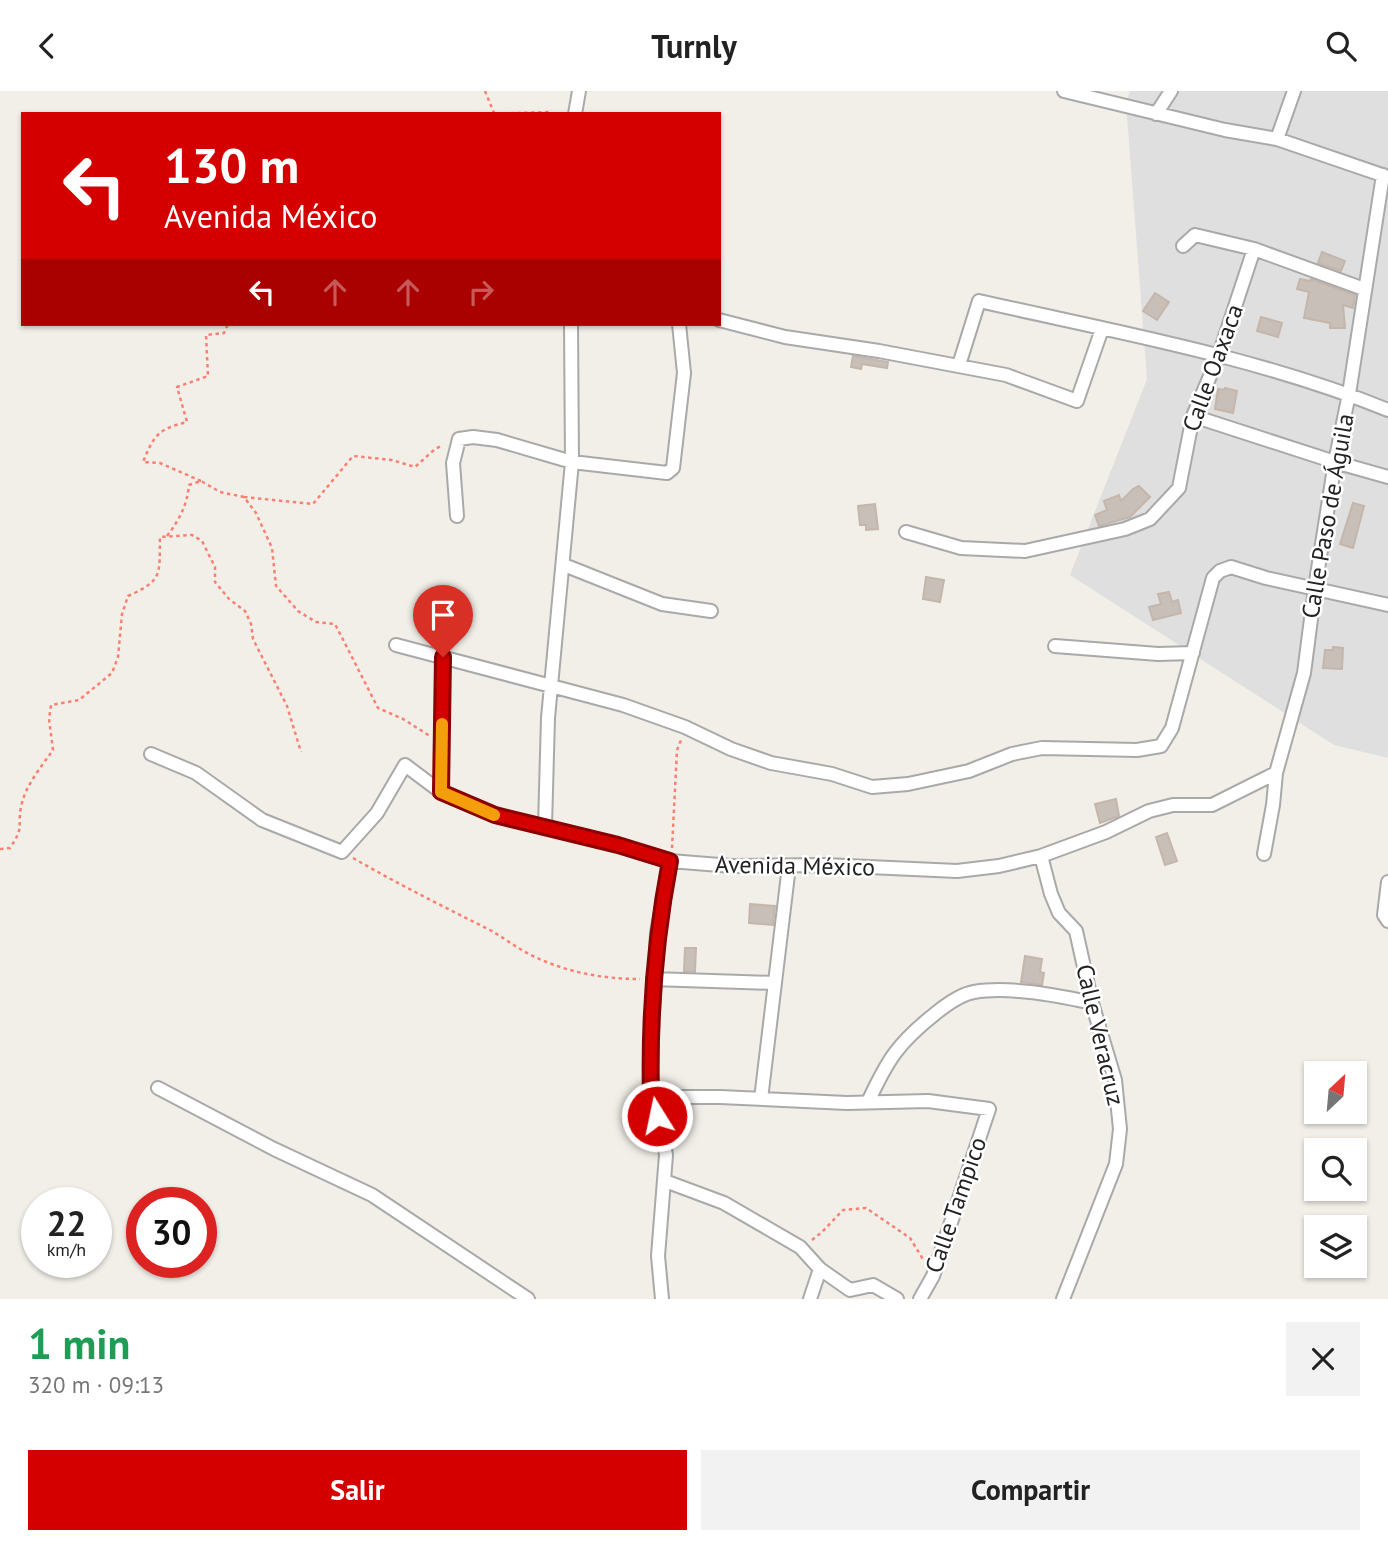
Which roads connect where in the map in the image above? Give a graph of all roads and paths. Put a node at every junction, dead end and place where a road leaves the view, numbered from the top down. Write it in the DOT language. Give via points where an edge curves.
graph roads {
  1 [pos="485,91"];
  2 [pos="579,91"];
  3 [pos="1064,91"];
  4 [pos="1171,91"];
  5 [pos="1294,91"];
  6 [pos="494,112"];
  7 [pos="575,112"];
  8 [pos="1156,114"];
  9 [pos="1277,139"];
  10 [pos="1385,176"];
  11 [pos="1183,246"];
  12 [pos="1254,249"];
  13 [pos="1364,289"];
  14 [pos="721,321"];
  15 [pos="227,326"];
  16 [pos="571,326"];
  17 [pos="679,326"];
  18 [pos="1102,329"];
  19 [pos="1219,355"];
  20 [pos="959,365"];
  21 [pos="1349,394"];
  22 [pos="1388,410"];
  23 [pos="1193,416"];
  24 [pos="459,439"];
  25 [pos="572,462"];
  26 [pos="1335,463"];
  27 [pos="1388,477"];
  28 [pos="201,481"];
  29 [pos="244,497"];
  30 [pos="457,516"];
  31 [pos="906,532"];
  32 [pos="167,536"];
  33 [pos="564,565"];
  34 [pos="1315,588"];
  35 [pos="1388,605"];
  36 [pos="711,611"];
  37 [pos="396,645"];
  38 [pos="1055,646"];
  39 [pos="1194,653"];
  40 [pos="443,657"];
  41 [pos="551,686"];
  42 [pos="685,727"];
  43 [pos="442,744"];
  44 [pos="301,752"];
  45 [pos="151,754"];
  46 [pos="1276,773"];
  47 [pos="441,792"];
  48 [pos="545,826"];
  49 [pos="0,849"];
  50 [pos="342,852"];
  51 [pos="1264,854"];
  52 [pos="1041,856"];
  53 [pos="670,861"];
  54 [pos="789,866"];
  55 [pos="1388,882"];
  56 [pos="1388,921"];
  57 [pos="653,979"];
  58 [pos="775,983"];
  59 [pos="1092,1003"];
  60 [pos="158,1088"];
  61 [pos="651,1097"];
  62 [pos="761,1099"];
  63 [pos="868,1102"];
  64 [pos="665,1181"];
  65 [pos="800,1247"];
  66 [pos="820,1269"];
  67 [pos="933,1276"];
  68 [pos="528,1299"];
  69 [pos="662,1299"];
  70 [pos="810,1299"];
  71 [pos="897,1299"];
  72 [pos="920,1299"];
  73 [pos="1063,1299"];
  1 -- 6 [label="path"];
  2 -- 7 [label="street"];
  3 -- 8 [label="street"];
  4 -- 8 [label="street"];
  5 -- 9 [label="street"];
  8 -- 9 [label="street"];
  9 -- 10 [label="street"];
  10 -- 13 [label="street, Calle Paso de Águila"];
  11 -- 12 [label="street" via="1195,235"];
  12 -- 13 [label="street"];
  12 -- 19 [label="street, Calle Oaxaca"];
  13 -- 21 [label="street, Calle Paso de Águila"];
  14 -- 20 [label="street" via="785,337"];
  15 -- 28 [label="path" via="224,333 206,335 208,376 177,387 187,422 165,427 150,443 143,462 160,463"];
  16 -- 25 [label="street"];
  17 -- 25 [label="street" via="684,373 673,468 667,473"];
  18 -- 19 [label="street"];
  18 -- 20 [label="street" via="979,302"];
  18 -- 20 [label="street" via="1077,401 1006,375"];
  19 -- 21 [label="street"];
  19 -- 23 [label="street, Calle Oaxaca"];
  21 -- 22 [label="street"];
  21 -- 26 [label="street, Calle Paso de Águila"];
  23 -- 26 [label="street"];
  23 -- 31 [label="street, Calle Oaxaca" via="1179,488 1150,519 1025,551 961,548"];
  24 -- 25 [label="street" via="497,440"];
  24 -- 29 [label="path" via="435,449 415,467 353,456 313,504"];
  24 -- 30 [label="street" via="453,463"];
  25 -- 33 [label="street"];
  26 -- 27 [label="street"];
  26 -- 34 [label="street, Calle Paso de Águila"];
  28 -- 29 [label="path" via="220,492"];
  28 -- 32 [label="path" via="189,485 181,517"];
  29 -- 43 [label="path" via="272,548 276,586 298,611 316,622 335,624 378,708"];
  32 -- 44 [label="path" via="192,535 202,541 215,567 215,582 245,611 253,639 287,706"];
  32 -- 49 [label="path" via="160,537 158,575 149,586 128,596 111,673 79,700 51,705 53,750 30,785 21,808 21,831 10,848"];
  33 -- 36 [label="street" via="662,604"];
  33 -- 41 [label="street"];
  34 -- 35 [label="street"];
  34 -- 39 [label="street" via="1231,567 1220,571 1213,579"];
  34 -- 46 [label="street, Calle Paso de Águila" via="1304,673"];
  37 -- 40 [label="street"];
  38 -- 39 [label="street" via="1158,655"];
  39 -- 42 [label="street" via="1172,728 1161,746 1137,750 1042,748 970,771 908,784 872,787 771,763"];
  40 -- 41 [label="street"];
  40 -- 43 [label="street"];
  41 -- 42 [label="street"];
  41 -- 48 [label="street"];
  42 -- 53 [label="path" via="677,750"];
  43 -- 47 [label="street"];
  45 -- 50 [label="street" via="196,773 262,820"];
  46 -- 51 [label="street, Calle Paso de Águila"];
  46 -- 52 [label="street, Avenida México" via="1212,805 1173,805 1149,811"];
  47 -- 48 [label="street, Avenida México" via="495,815"];
  47 -- 50 [label="street, Avenida México" via="405,765 377,813"];
  48 -- 53 [label="street, Avenida México"];
  50 -- 57 [label="path" via="562,968 614,979"];
  52 -- 54 [label="street, Avenida México" via="957,871"];
  52 -- 59 [label="street, Calle Veracruz" via="1059,913 1076,931"];
  53 -- 54 [label="street, Avenida México"];
  53 -- 57 [label="street"];
  54 -- 58 [label="street"];
  55 -- 56 [label="street" via="1384,915"];
  57 -- 58 [label="street"];
  57 -- 61 [label="street"];
  58 -- 62 [label="street"];
  59 -- 63 [label="street" via="1032,993 971,992 945,1006 901,1042"];
  59 -- 73 [label="street, Calle Veracruz" via="1115,1080 1120,1129 1116,1164"];
  60 -- 68 [label="street" via="372,1195"];
  61 -- 62 [label="street"];
  61 -- 64 [label="street" via="666,1155"];
  62 -- 63 [label="street"];
  63 -- 67 [label="street, Calle Tampico" via="928,1101 989,1109"];
  64 -- 65 [label="street" via="724,1203"];
  64 -- 69 [label="street" via="658,1256"];
  65 -- 66 [label="street"];
  65 -- 67 [label="path" via="822,1233 843,1210 866,1208 910,1238"];
  66 -- 70 [label="street"];
  66 -- 71 [label="street" via="850,1290 873,1285"];
  67 -- 72 [label="street, Calle Tampico"];
}
